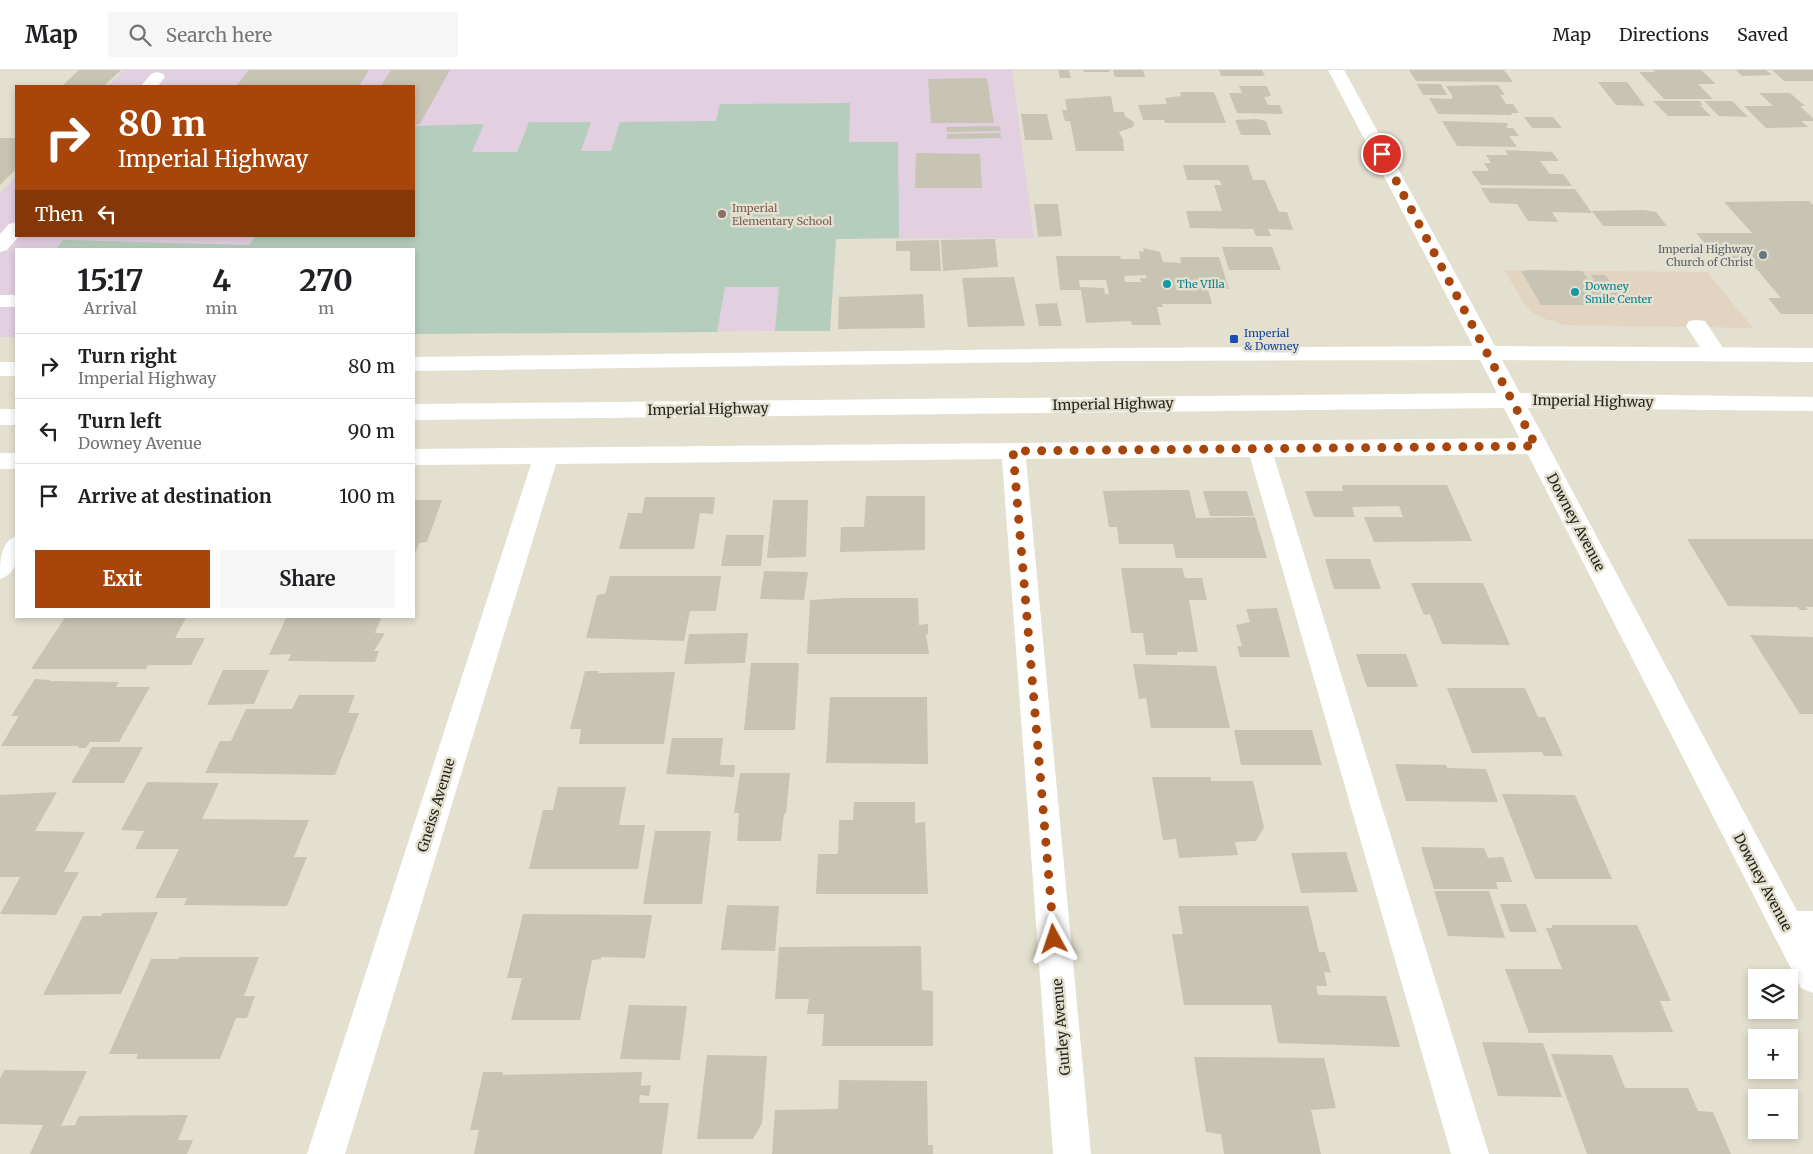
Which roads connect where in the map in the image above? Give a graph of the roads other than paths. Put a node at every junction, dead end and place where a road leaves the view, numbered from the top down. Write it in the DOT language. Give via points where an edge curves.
graph roads {
  1 [pos="1336,70"];
  2 [pos="15,229"];
  3 [pos="0,246"];
  4 [pos="0,301"];
  5 [pos="15,301"];
  6 [pos="1697,326"];
  7 [pos="1487,352"];
  8 [pos="1716,354"];
  9 [pos="1813,355"];
  10 [pos="415,364"];
  11 [pos="0,369"];
  12 [pos="15,369"];
  13 [pos="1512,400"];
  14 [pos="1813,404"];
  15 [pos="415,412"];
  16 [pos="0,417"];
  17 [pos="15,417"];
  18 [pos="1536,446"];
  19 [pos="1259,448"];
  20 [pos="1013,451"];
  21 [pos="546,456"];
  22 [pos="415,457"];
  23 [pos="0,461"];
  24 [pos="15,461"];
  25 [pos="15,547"];
  26 [pos="0,568"];
  27 [pos="1800,927"];
  28 [pos="1813,976"];
  29 [pos="326,1154"];
  30 [pos="1072,1154"];
  31 [pos="1470,1154"];
  1 -- 7 [label="main road, Downey Avenue"];
  2 -- 3 [label="main road"];
  4 -- 5 [label="main road"];
  6 -- 8 [label="main road"];
  7 -- 8 [label="main road"];
  7 -- 10 [label="main road"];
  7 -- 13 [label="main road, Downey Avenue"];
  8 -- 9 [label="main road"];
  11 -- 12 [label="main road"];
  13 -- 14 [label="main road, Imperial Highway"];
  13 -- 15 [label="main road, Imperial Highway"];
  13 -- 18 [label="main road, Downey Avenue"];
  16 -- 17 [label="main road"];
  18 -- 19 [label="main road"];
  18 -- 27 [label="main road, Downey Avenue"];
  19 -- 20 [label="main road"];
  19 -- 31 [label="main road"];
  20 -- 21 [label="main road"];
  20 -- 30 [label="main road, Gurley Avenue"];
  21 -- 22 [label="main road"];
  21 -- 29 [label="main road, Gneiss Avenue"];
  23 -- 24 [label="main road"];
  25 -- 26 [label="main road"];
  27 -- 28 [label="main road, Downey Avenue"];
}
